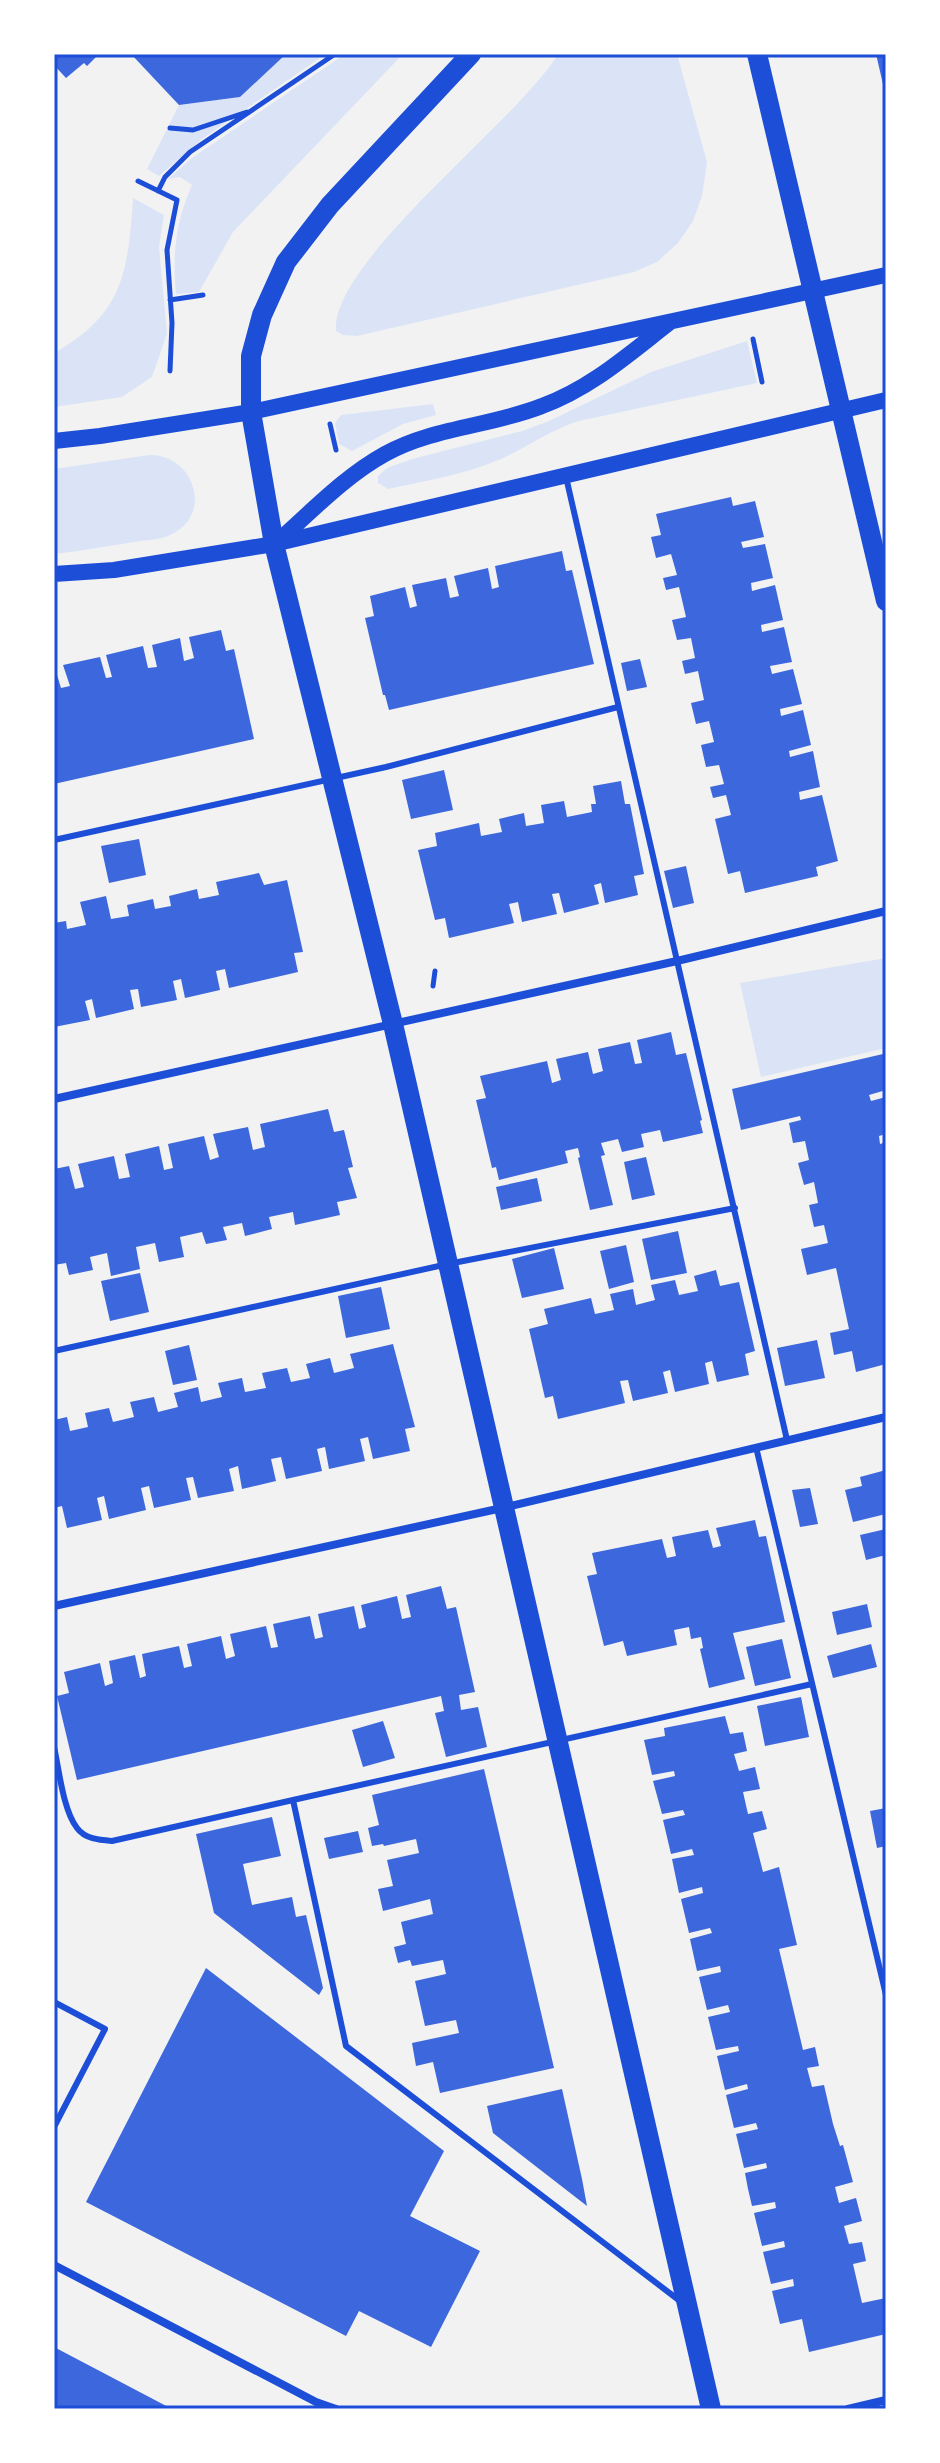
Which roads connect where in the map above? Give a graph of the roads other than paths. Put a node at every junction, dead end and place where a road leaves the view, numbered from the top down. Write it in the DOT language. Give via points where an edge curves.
graph roads {
  1 [pos="471,54"];
  2 [pos="757,54"];
  3 [pos="886,275"];
  4 [pos="813,291"];
  5 [pos="673,319"];
  6 [pos="886,400"];
  7 [pos="842,410"];
  8 [pos="251,412"];
  9 [pos="54,441"];
  10 [pos="566,473"];
  11 [pos="274,544"];
  12 [pos="54,574"];
  13 [pos="886,601"];
  14 [pos="618,707"];
  15 [pos="332,778"];
  16 [pos="54,840"];
  17 [pos="886,911"];
  18 [pos="677,961"];
  19 [pos="393,1024"];
  20 [pos="54,1099"];
  21 [pos="735,1208"];
  22 [pos="448,1264"];
  23 [pos="54,1351"];
  24 [pos="886,1417"];
  25 [pos="787,1440"];
  26 [pos="756,1447"];
  27 [pos="502,1508"];
  28 [pos="54,1606"];
  29 [pos="812,1684"];
  30 [pos="557,1741"];
  31 [pos="54,1747"];
  32 [pos="293,1800"];
  33 [pos="886,1995"];
  34 [pos="54,2002"];
  35 [pos="54,2127"];
  36 [pos="54,2265"];
  37 [pos="688,2307"];
  38 [pos="886,2400"];
  39 [pos="336,2409"];
  40 [pos="711,2409"];
  41 [pos="848,2409"];
  1 -- 8 [label="main road" via="330,205 286,262 251,356"];
  2 -- 4 [label="main road"];
  3 -- 4 [label="main road"];
  4 -- 5 [label="main road"];
  4 -- 7 [label="main road"];
  5 -- 8 [label="main road"];
  5 -- 11 [label="main road" via="578,390 540,407 427,436 387,453"];
  6 -- 7 [label="main road"];
  7 -- 10 [label="main road"];
  7 -- 13 [label="main road"];
  8 -- 9 [label="main road"];
  8 -- 11 [label="main road"];
  10 -- 11 [label="main road"];
  10 -- 14 [label="lane"];
  11 -- 12 [label="main road" via="114,570"];
  11 -- 15 [label="main road"];
  14 -- 15 [label="lane"];
  14 -- 18 [label="lane"];
  15 -- 16 [label="lane"];
  15 -- 19 [label="main road"];
  17 -- 18 [label="street"];
  18 -- 19 [label="street"];
  18 -- 21 [label="lane"];
  19 -- 20 [label="street"];
  19 -- 22 [label="main road"];
  21 -- 22 [label="lane"];
  21 -- 25 [label="lane"];
  22 -- 23 [label="lane"];
  22 -- 27 [label="main road"];
  24 -- 25 [label="street"];
  25 -- 26 [label="street"];
  26 -- 27 [label="street"];
  26 -- 29 [label="lane"];
  27 -- 28 [label="street"];
  27 -- 30 [label="main road"];
  29 -- 30 [label="lane"];
  29 -- 33 [label="lane"];
  30 -- 32 [label="lane"];
  30 -- 37 [label="main road"];
  31 -- 32 [label="lane" via="69,1811 77,1829 94,1840 112,1841"];
  32 -- 37 [label="lane" via="346,2046"];
  34 -- 35 [label="lane" via="105,2029"];
  36 -- 39 [label="street"];
  37 -- 40 [label="main road"];
  38 -- 41 [label="street"];
}
